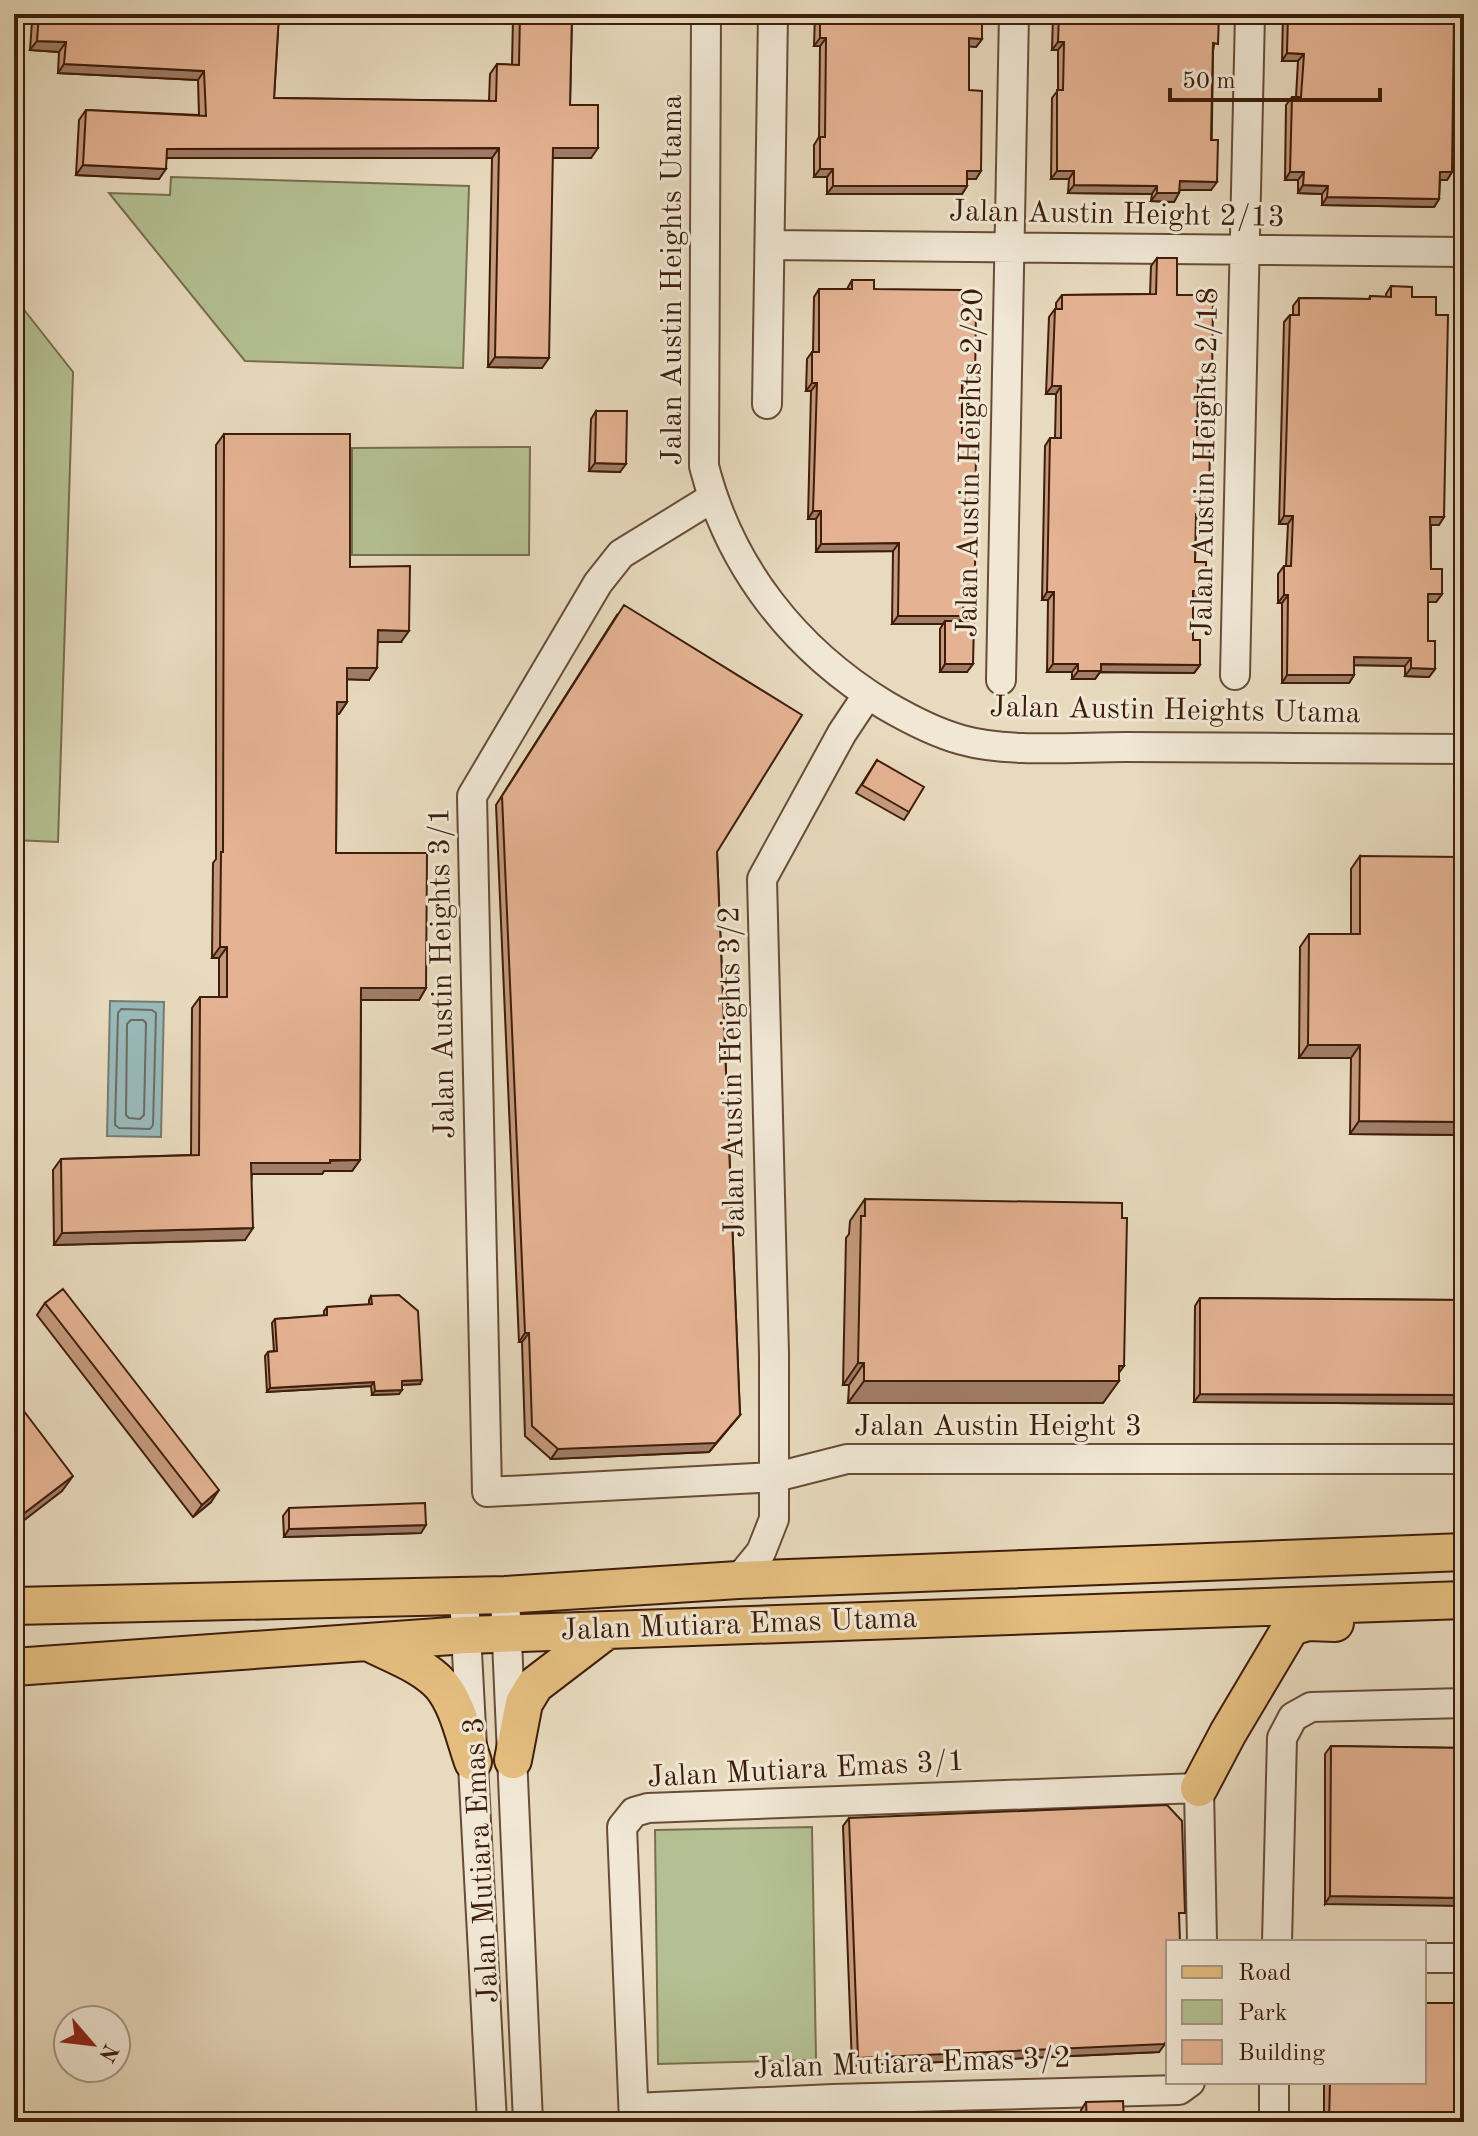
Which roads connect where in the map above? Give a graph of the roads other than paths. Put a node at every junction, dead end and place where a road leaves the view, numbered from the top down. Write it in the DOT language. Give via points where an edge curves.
graph roads {
  1 [pos="706,14"];
  2 [pos="773,14"];
  3 [pos="1014,14"];
  4 [pos="1250,14"];
  5 [pos="770,245"];
  6 [pos="1009,248"];
  7 [pos="1245,250"];
  8 [pos="1464,252"];
  9 [pos="767,404"];
  10 [pos="712,498"];
  11 [pos="1235,675"];
  12 [pos="1001,680"];
  13 [pos="868,694"];
  14 [pos="1464,749"];
  15 [pos="1464,1459"];
  16 [pos="776,1477"];
  17 [pos="487,1492"];
  18 [pos="1464,1552"];
  19 [pos="738,1580"];
  20 [pos="505,1595"];
  21 [pos="464,1596"];
  22 [pos="1451,1600"];
  23 [pos="14,1606"];
  24 [pos="607,1630"];
  25 [pos="466,1635"];
  26 [pos="506,1635"];
  27 [pos="368,1642"];
  28 [pos="14,1667"];
  29 [pos="1464,1703"];
  30 [pos="513,1760"];
  31 [pos="473,1762"];
  32 [pos="1199,1788"];
  33 [pos="1202,1940"];
  34 [pos="1277,1940"];
  35 [pos="1426,1958"];
  36 [pos="1464,1958"];
  37 [pos="1187,2084"];
  38 [pos="1274,2084"];
  39 [pos="634,2115"];
  40 [pos="492,2122"];
  41 [pos="528,2122"];
  42 [pos="1274,2122"];
  1 -- 10 [label="street, Jalan Austin Heights Utama" via="704,466"];
  2 -- 5 [label="street"];
  3 -- 6 [label="street, Jalan Austin Heights 2/20"];
  4 -- 7 [label="street, Jalan Austin Heights 2/18"];
  5 -- 6 [label="street, Jalan Austin Height 2/13"];
  5 -- 9 [label="street"];
  6 -- 7 [label="street, Jalan Austin Height 2/13"];
  6 -- 12 [label="street, Jalan Austin Heights 2/20"];
  7 -- 8 [label="street, Jalan Austin Height 2/13"];
  7 -- 11 [label="street, Jalan Austin Heights 2/18"];
  10 -- 13 [label="street, Jalan Austin Heights Utama" via="761,593 780,618 813,652"];
  10 -- 17 [label="street, Jalan Austin Heights 3/1" via="621,554 598,583 472,796"];
  13 -- 14 [label="street, Jalan Austin Heights Utama" via="963,741 998,745"];
  13 -- 16 [label="street, Jalan Austin Heights 3/2" via="762,879"];
  15 -- 16 [label="street, Jalan Austin Height 3" via="847,1459"];
  16 -- 17 [label="street, Jalan Austin Height 3"];
  16 -- 19 [label="street, Jalan Austin Heights 3/2" via="774,1519 761,1552"];
  18 -- 19 [label="main road, Jalan Mutiara Emas Utama"];
  19 -- 20 [label="main road, Jalan Mutiara Emas Utama"];
  20 -- 21 [label="main road, Jalan Mutiara Emas Utama"];
  20 -- 26 [label="street, Jalan Mutiara Emas 3"];
  21 -- 23 [label="main road, Jalan Mutiara Emas Utama"];
  21 -- 25 [label="street, Jalan Mutiara Emas 3"];
  22 -- 24 [label="main road, Jalan Mutiara Emas Utama"];
  22 -- 32 [label="main road" via="1416,1619 1291,1627"];
  24 -- 26 [label="main road, Jalan Mutiara Emas Utama"];
  24 -- 30 [label="main road" via="535,1685 524,1703"];
  25 -- 26 [label="main road, Jalan Mutiara Emas Utama"];
  25 -- 27 [label="main road, Jalan Mutiara Emas Utama"];
  25 -- 31 [label="street, Jalan Mutiara Emas 3"];
  26 -- 30 [label="street, Jalan Mutiara Emas 3"];
  27 -- 28 [label="main road, Jalan Mutiara Emas Utama"];
  27 -- 31 [label="main road" via="441,1685"];
  29 -- 34 [label="street" via="1311,1707 1293,1717 1282,1738"];
  30 -- 41 [label="street, Jalan Mutiara Emas 3"];
  31 -- 40 [label="street, Jalan Mutiara Emas 3"];
  32 -- 33 [label="street"];
  32 -- 39 [label="street, Jalan Mutiara Emas 3/1" via="634,1812 622,1827"];
  35 -- 36 [label="street"];
  37 -- 39 [label="street, Jalan Mutiara Emas 3/2" via="1179,2090 833,2099"];
  38 -- 42 [label="street"];
}
